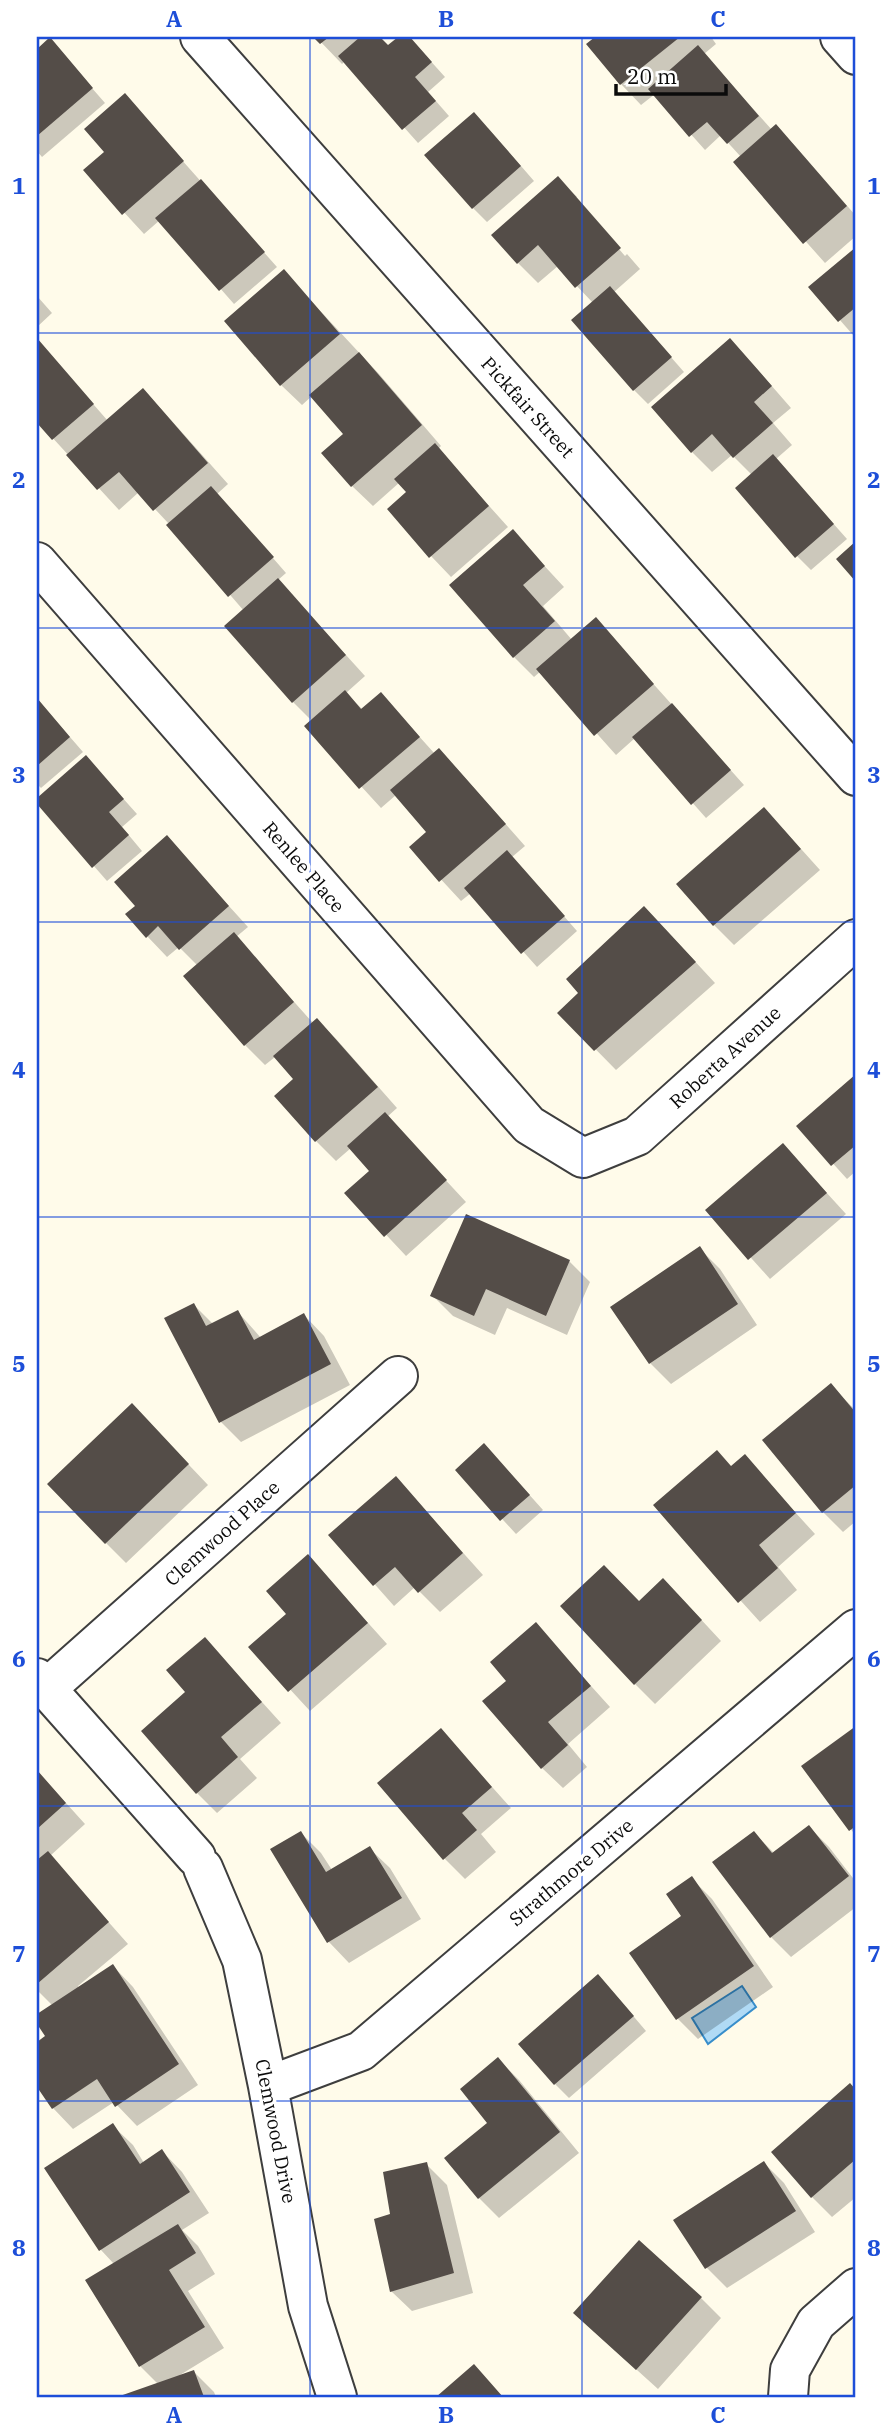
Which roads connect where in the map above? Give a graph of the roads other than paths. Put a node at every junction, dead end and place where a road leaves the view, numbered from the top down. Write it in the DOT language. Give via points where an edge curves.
graph roads {
  1 [pos="200,37"];
  2 [pos="840,37"];
  3 [pos="856,55"];
  4 [pos="37,562"];
  5 [pos="856,776"];
  6 [pos="856,939"];
  7 [pos="583,1158"];
  8 [pos="398,1376"];
  9 [pos="856,1629"];
  10 [pos="41,1683"];
  11 [pos="268,2087"];
  12 [pos="856,2288"];
  13 [pos="337,2397"];
  14 [pos="788,2397"];
  1 -- 5 [label="street, Pickfair Street"];
  2 -- 3 [label="street"];
  4 -- 7 [label="street, Renlee Place" via="529,1125"];
  6 -- 7 [label="street, Roberta Avenue" via="637,1136"];
  8 -- 10 [label="street, Clemwood Place"];
  9 -- 11 [label="street, Strathmore Drive" via="361,2051"];
  10 -- 11 [label="street, Clemwood Drive" via="200,1862 242,1960"];
  11 -- 13 [label="street, Clemwood Drive" via="308,2306"];
  12 -- 14 [label="street" via="816,2323 790,2370"];
}
